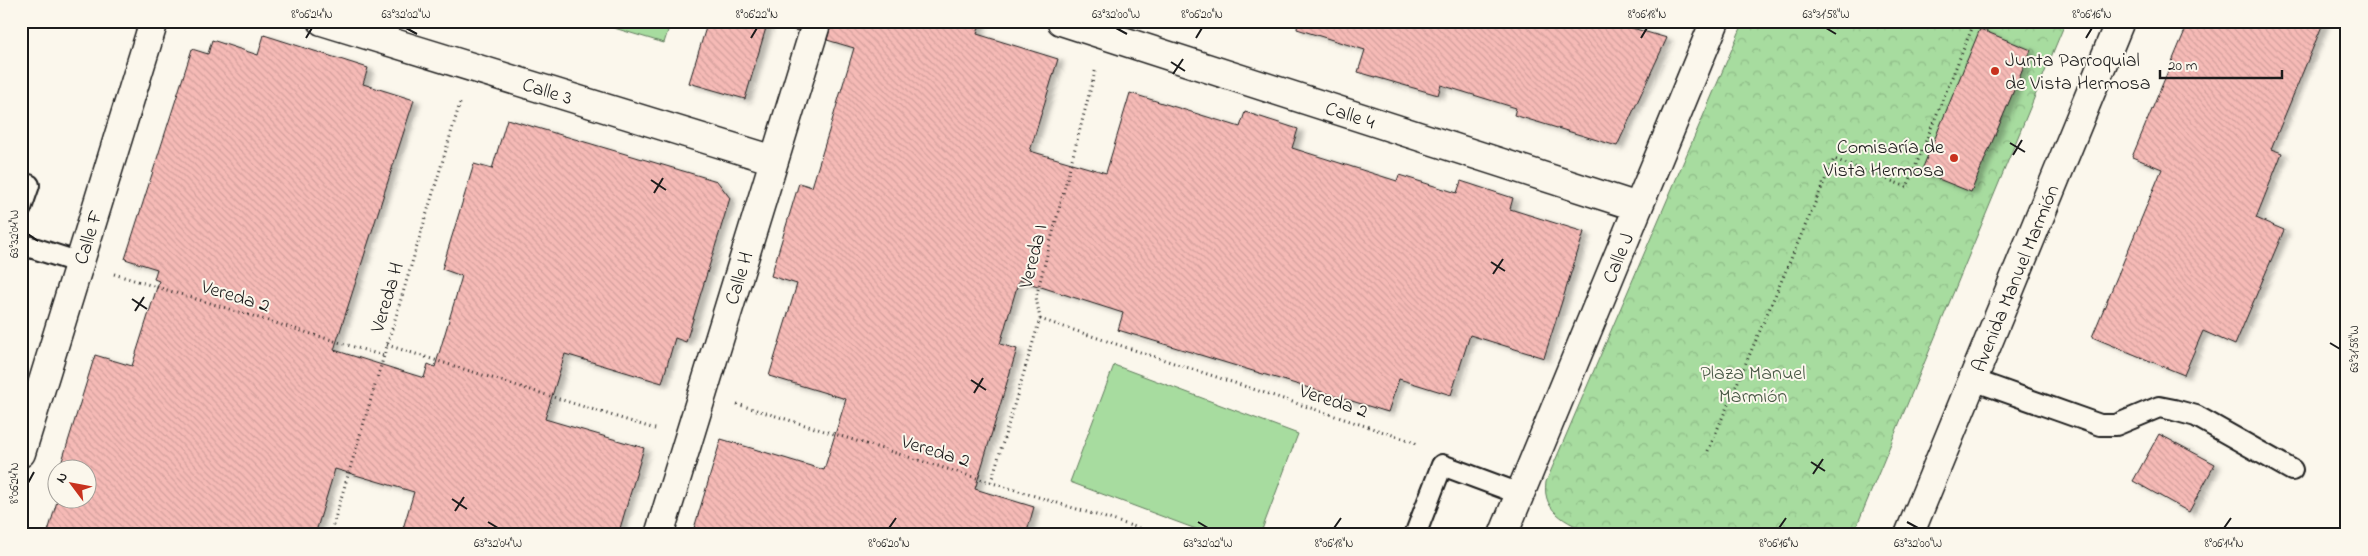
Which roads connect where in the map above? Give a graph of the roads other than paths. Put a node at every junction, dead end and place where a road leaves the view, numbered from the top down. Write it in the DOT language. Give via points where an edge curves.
graph roads {
  1 [pos="154,21"];
  2 [pos="322,21"];
  3 [pos="817,21"];
  4 [pos="1061,21"];
  5 [pos="1715,21"];
  6 [pos="2120,21"];
  7 [pos="774,160"];
  8 [pos="29,185"];
  9 [pos="1638,207"];
  10 [pos="21,208"];
  11 [pos="21,244"];
  12 [pos="80,263"];
  13 [pos="1973,380"];
  14 [pos="21,453"];
  15 [pos="2292,470"];
  16 [pos="1520,494"];
  17 [pos="1507,534"];
  18 [pos="659,535"];
  19 [pos="1415,535"];
  20 [pos="1908,535"];
  1 -- 12 [label="street, Calle F"];
  2 -- 7 [label="street, Calle 3"];
  3 -- 7 [label="street, Calle H"];
  4 -- 9 [label="street, Calle 4"];
  5 -- 9 [label="street, Calle J"];
  6 -- 13 [label="street, Avenida Manuel Marmión"];
  7 -- 18 [label="street, Calle H"];
  8 -- 10 [label="lane"];
  9 -- 16 [label="street, Calle J"];
  11 -- 12 [label="lane"];
  12 -- 14 [label="street, Calle F"];
  13 -- 15 [label="lane" via="2100,425 2116,424 2159,407 2196,416"];
  13 -- 20 [label="street, Avenida Manuel Marmión"];
  16 -- 17 [label="street, Calle J"];
  16 -- 19 [label="lane" via="1442,465"];
}
